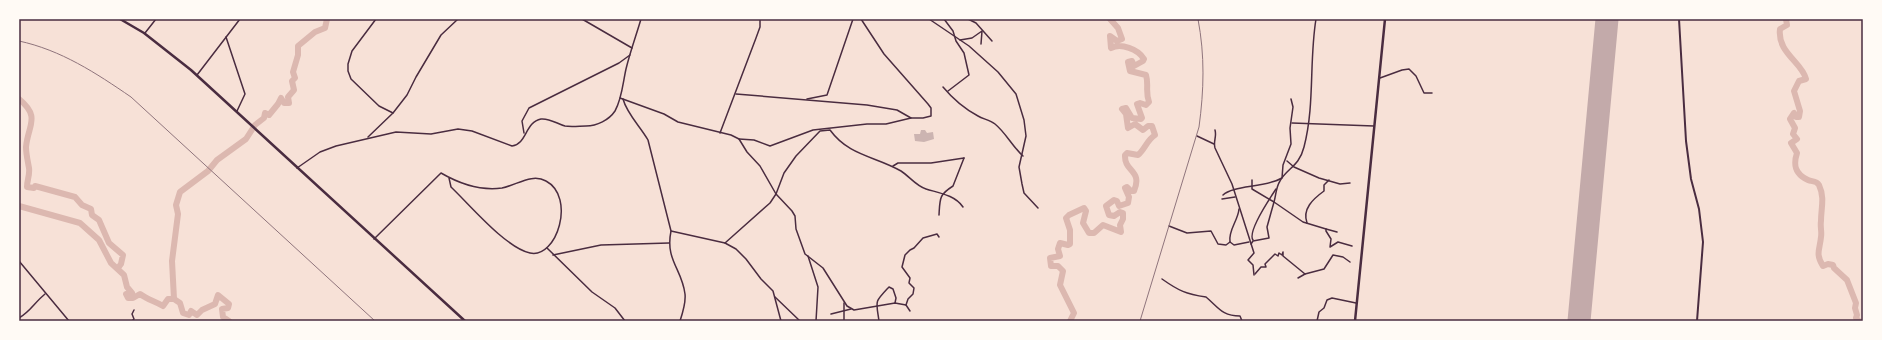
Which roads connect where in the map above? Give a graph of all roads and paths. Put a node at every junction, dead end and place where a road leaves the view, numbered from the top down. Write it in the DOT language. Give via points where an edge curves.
graph roads {
  1 [pos="120,19"];
  2 [pos="152,19"];
  3 [pos="156,19"];
  4 [pos="240,19"];
  5 [pos="376,19"];
  6 [pos="458,19"];
  7 [pos="582,19"];
  8 [pos="641,19"];
  9 [pos="760,19"];
  10 [pos="853,19"];
  11 [pos="861,19"];
  12 [pos="929,19"];
  13 [pos="944,19"];
  14 [pos="968,19"];
  15 [pos="1316,19"];
  16 [pos="1385,19"];
  17 [pos="1679,19"];
  18 [pos="154,22"];
  19 [pos="982,31"];
  20 [pos="144,33"];
  21 [pos="954,36"];
  22 [pos="226,37"];
  23 [pos="960,40"];
  24 [pos="992,41"];
  25 [pos="981,44"];
  26 [pos="632,48"];
  27 [pos="630,55"];
  28 [pos="196,76"];
  29 [pos="1380,78"];
  30 [pos="943,87"];
  31 [pos="947,92"];
  32 [pos="1432,93"];
  33 [pos="736,94"];
  34 [pos="620,98"];
  35 [pos="623,99"];
  36 [pos="1291,99"];
  37 [pos="803,100"];
  38 [pos="236,113"];
  39 [pos="393,113"];
  40 [pos="911,118"];
  41 [pos="1291,123"];
  42 [pos="1309,123"];
  43 [pos="1374,126"];
  44 [pos="1215,130"];
  45 [pos="720,133"];
  46 [pos="524,134"];
  47 [pos="1196,136"];
  48 [pos="366,138"];
  49 [pos="739,139"];
  50 [pos="1214,144"];
  51 [pos="1023,156"];
  52 [pos="1286,160"];
  53 [pos="892,166"];
  54 [pos="1294,167"];
  55 [pos="296,168"];
  56 [pos="449,178"];
  57 [pos="1282,178"];
  58 [pos="1252,180"];
  59 [pos="1329,180"];
  60 [pos="1350,183"];
  61 [pos="1251,187"];
  62 [pos="1278,188"];
  63 [pos="1234,190"];
  64 [pos="776,194"];
  65 [pos="943,194"];
  66 [pos="1222,195"];
  67 [pos="1235,197"];
  68 [pos="1270,198"];
  69 [pos="1222,199"];
  70 [pos="1274,202"];
  71 [pos="963,207"];
  72 [pos="1239,207"];
  73 [pos="1038,208"];
  74 [pos="939,215"];
  75 [pos="1307,223"];
  76 [pos="1169,226"];
  77 [pos="1326,229"];
  78 [pos="671,231"];
  79 [pos="1337,232"];
  80 [pos="939,237"];
  81 [pos="374,239"];
  82 [pos="1253,241"];
  83 [pos="1230,242"];
  84 [pos="669,243"];
  85 [pos="725,243"];
  86 [pos="1250,243"];
  87 [pos="1352,246"];
  88 [pos="547,248"];
  89 [pos="554,255"];
  90 [pos="808,256"];
  91 [pos="19,261"];
  92 [pos="1350,262"];
  93 [pos="1304,274"];
  94 [pos="1298,278"];
  95 [pos="1162,280"];
  96 [pos="45,294"];
  97 [pos="775,296"];
  98 [pos="844,303"];
  99 [pos="895,303"];
  100 [pos="1356,303"];
  101 [pos="906,305"];
  102 [pos="875,306"];
  103 [pos="851,309"];
  104 [pos="134,310"];
  105 [pos="844,310"];
  106 [pos="910,311"];
  107 [pos="831,314"];
  108 [pos="19,318"];
  109 [pos="69,321"];
  110 [pos="132,321"];
  111 [pos="465,321"];
  112 [pos="625,321"];
  113 [pos="680,321"];
  114 [pos="781,321"];
  115 [pos="800,321"];
  116 [pos="816,321"];
  117 [pos="844,321"];
  118 [pos="879,321"];
  119 [pos="1242,321"];
  120 [pos="1317,321"];
  121 [pos="1355,321"];
  122 [pos="1697,321"];
  1 -- 20 [label="main road"];
  2 -- 18 [label="street"];
  3 -- 18 [label="street"];
  4 -- 22 [label="street"];
  5 -- 39 [label="street" via="352,51 348,71 351,79 379,106"];
  6 -- 39 [label="street" via="441,35 407,95"];
  7 -- 26 [label="street"];
  8 -- 26 [label="street"];
  9 -- 33 [label="street" via="760,27"];
  10 -- 37 [label="street" via="827,95"];
  11 -- 40 [label="street" via="884,54 931,108 931,116 928,118"];
  12 -- 21 [label="street"];
  13 -- 21 [label="street"];
  14 -- 19 [label="street" via="976,23"];
  15 -- 42 [label="street"];
  16 -- 29 [label="main road"];
  17 -- 122 [label="street" via="1686,141 1700,209 1703,242"];
  18 -- 20 [label="street"];
  19 -- 23 [label="street" via="972,38"];
  19 -- 24 [label="street"];
  19 -- 25 [label="street"];
  20 -- 28 [label="main road"];
  21 -- 23 [label="street"];
  21 -- 31 [label="street" via="964,53 969,76"];
  22 -- 28 [label="street"];
  22 -- 38 [label="street" via="245,94"];
  23 -- 51 [label="street" via="998,72 1016,94 1026,136"];
  26 -- 27 [label="street"];
  27 -- 34 [label="street"];
  27 -- 46 [label="street" via="529,108 522,122"];
  28 -- 38 [label="main road"];
  29 -- 32 [label="street" via="1409,69 1416,76 1424,93"];
  29 -- 43 [label="main road"];
  30 -- 31 [label="street"];
  31 -- 51 [label="street" via="956,103 993,122 1003,131 1015,150"];
  33 -- 37 [label="street"];
  33 -- 45 [label="street"];
  34 -- 35 [label="street"];
  34 -- 46 [label="street" via="615,111 598,124 566,126 543,119 533,122"];
  35 -- 45 [label="street" via="678,122"];
  35 -- 78 [label="street" via="648,140"];
  36 -- 41 [label="street"];
  37 -- 40 [label="street" via="868,105 897,110"];
  38 -- 55 [label="main road"];
  39 -- 48 [label="street"];
  40 -- 49 [label="street" via="886,124 813,130 770,146 754,140"];
  41 -- 42 [label="street"];
  41 -- 52 [label="street" via="1291,144"];
  42 -- 43 [label="street"];
  42 -- 54 [label="street" via="1303,153"];
  43 -- 100 [label="main road"];
  44 -- 50 [label="street"];
  45 -- 49 [label="street"];
  46 -- 48 [label="street" via="522,141 512,146 472,131 458,129 431,134 396,132"];
  47 -- 50 [label="street"];
  48 -- 55 [label="street" via="320,152"];
  49 -- 64 [label="street" via="760,166"];
  50 -- 63 [label="street"];
  51 -- 73 [label="street" via="1020,167 1024,193"];
  52 -- 54 [label="street"];
  52 -- 57 [label="street"];
  53 -- 64 [label="street" via="853,151 837,140 830,130 820,131 784,173"];
  53 -- 65 [label="street" via="925,189"];
  53 -- 65 [label="street" via="898,163 931,163 964,158 953,186"];
  54 -- 57 [label="street"];
  54 -- 59 [label="street"];
  55 -- 81 [label="main road"];
  56 -- 81 [label="street" via="442,173"];
  56 -- 88 [label="street" via="451,187 504,238 531,253 540,253"];
  56 -- 88 [label="street" via="473,187 486,188 502,188 534,178 546,181 556,190 562,202 558,232"];
  57 -- 61 [label="street" via="1269,184"];
  57 -- 62 [label="street"];
  58 -- 61 [label="street"];
  59 -- 60 [label="street" via="1340,184"];
  59 -- 75 [label="street" via="1324,185 1324,191 1308,206 1305,216"];
  61 -- 63 [label="street"];
  61 -- 68 [label="street"];
  62 -- 68 [label="street"];
  62 -- 70 [label="street"];
  63 -- 66 [label="street"];
  63 -- 67 [label="street"];
  64 -- 85 [label="street" via="767,206"];
  64 -- 90 [label="street" via="796,216 796,229 802,250"];
  65 -- 71 [label="street" via="958,200"];
  65 -- 74 [label="street"];
  67 -- 69 [label="street"];
  67 -- 72 [label="street"];
  68 -- 70 [label="street"];
  68 -- 82 [label="street" via="1252,234"];
  70 -- 75 [label="street"];
  70 -- 82 [label="street" via="1266,228 1269,238"];
  72 -- 83 [label="street" via="1238,216 1230,231"];
  72 -- 86 [label="street"];
  75 -- 77 [label="street"];
  76 -- 83 [label="street" via="1187,233 1211,231 1218,244 1226,245"];
  77 -- 79 [label="street"];
  77 -- 87 [label="street" via="1331,239 1330,247 1338,242"];
  78 -- 84 [label="street"];
  78 -- 85 [label="street"];
  80 -- 101 [label="street" via="937,234 923,238 905,255 902,267 914,288"];
  81 -- 111 [label="main road"];
  82 -- 86 [label="street"];
  83 -- 86 [label="street" via="1234,245"];
  84 -- 89 [label="street" via="601,245"];
  84 -- 113 [label="street" via="685,293"];
  85 -- 97 [label="street" via="746,259"];
  86 -- 93 [label="street" via="1254,253 1248,260 1253,265 1255,274 1261,267 1266,267 1265,264 1275,254 1278,256 1283,252 1287,261"];
  88 -- 89 [label="street"];
  89 -- 112 [label="street" via="592,292 615,308"];
  90 -- 98 [label="street" via="824,268"];
  90 -- 116 [label="street" via="818,286"];
  91 -- 96 [label="street"];
  92 -- 93 [label="street" via="1343,256 1333,254 1324,269"];
  93 -- 94 [label="street"];
  95 -- 119 [label="street" via="1181,292 1195,297 1206,297 1224,314 1240,316"];
  96 -- 108 [label="street" via="35,302 31,310"];
  96 -- 109 [label="street"];
  97 -- 114 [label="street"];
  97 -- 115 [label="street"];
  98 -- 103 [label="street"];
  98 -- 105 [label="street"];
  99 -- 101 [label="street"];
  99 -- 102 [label="street"];
  99 -- 102 [label="street" via="893,289 889,287 878,298"];
  100 -- 120 [label="street" via="1332,298 1327,300 1319,312"];
  100 -- 121 [label="main road"];
  101 -- 106 [label="street"];
  102 -- 103 [label="street"];
  102 -- 118 [label="street"];
  103 -- 105 [label="street"];
  104 -- 110 [label="street"];
  105 -- 107 [label="street"];
  105 -- 117 [label="street"];
}
